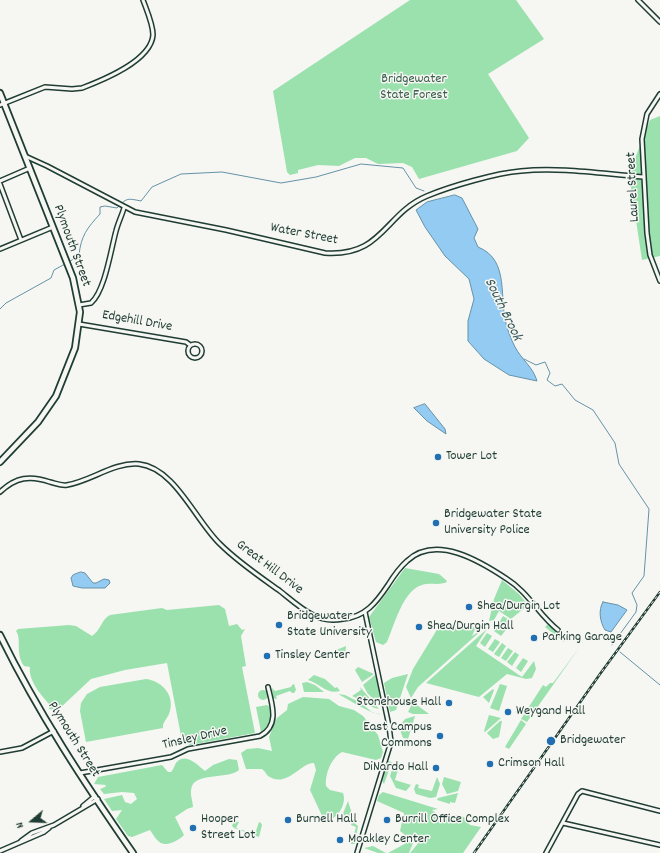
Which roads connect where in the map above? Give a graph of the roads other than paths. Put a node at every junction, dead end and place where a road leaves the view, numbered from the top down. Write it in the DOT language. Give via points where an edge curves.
graph roads {
  1 [pos="143,0"];
  2 [pos="638,0"];
  3 [pos="660,22"];
  4 [pos="0,93"];
  5 [pos="660,94"];
  6 [pos="2,105"];
  7 [pos="25,156"];
  8 [pos="30,168"];
  9 [pos="643,177"];
  10 [pos="0,181"];
  11 [pos="0,184"];
  12 [pos="122,206"];
  13 [pos="53,227"];
  14 [pos="21,240"];
  15 [pos="0,249"];
  16 [pos="660,281"];
  17 [pos="80,305"];
  18 [pos="80,324"];
  19 [pos="190,345"];
  20 [pos="0,462"];
  21 [pos="0,492"];
  22 [pos="365,612"];
  23 [pos="558,630"];
  24 [pos="0,635"];
  25 [pos="268,686"];
  26 [pos="54,732"];
  27 [pos="0,752"];
  28 [pos="80,773"];
  29 [pos="96,798"];
  30 [pos="660,811"];
  31 [pos="563,822"];
  32 [pos="660,845"];
  33 [pos="0,851"];
  34 [pos="133,853"];
  35 [pos="357,853"];
  36 [pos="546,853"];
  1 -- 6 [label="street" via="153,36 149,48 140,59 82,88 45,87"];
  2 -- 3 [label="street"];
  4 -- 6 [label="main road, Plymouth Street"];
  5 -- 9 [label="street, Laurel Street" via="644,124"];
  6 -- 7 [label="main road, Plymouth Street"];
  7 -- 8 [label="main road, Plymouth Street"];
  7 -- 12 [label="street, Water Street"];
  8 -- 10 [label="street"];
  8 -- 13 [label="main road, Plymouth Street"];
  9 -- 12 [label="street, Water Street" via="527,171 454,186 419,200 365,246 338,254 135,212"];
  9 -- 16 [label="street, Laurel Street" via="648,245"];
  11 -- 14 [label="street"];
  12 -- 17 [label="street" via="107,268 98,292 91,303"];
  13 -- 14 [label="street"];
  13 -- 17 [label="main road, Plymouth Street"];
  14 -- 15 [label="street"];
  17 -- 18 [label="main road, Plymouth Street"];
  18 -- 19 [label="street, Edgehill Drive" via="186,342"];
  18 -- 20 [label="main road, Plymouth Street" via="70,363 54,399 38,422"];
  19 -- 19 [label="street, Edgehill Drive" via="190,356 200,356 201,346 196,343"];
  21 -- 22 [label="street, Great Hill Drive" via="13,482 24,478 36,478 64,485 123,465 149,466 170,480 204,527 228,552 310,613 323,619 336,620 354,618"];
  22 -- 23 [label="street, Great Hill Drive" via="379,598 406,561 425,551 442,549 462,554 510,581 526,594"];
  22 -- 35 [label="street" via="391,745"];
  24 -- 26 [label="main road, Plymouth Street"];
  25 -- 28 [label="street, Tinsley Drive" via="273,720 267,731 260,736 188,749 171,757"];
  26 -- 27 [label="street" via="22,748"];
  26 -- 28 [label="main road, Plymouth Street"];
  28 -- 29 [label="main road, Plymouth Street"];
  29 -- 33 [label="street" via="49,828 40,830"];
  29 -- 34 [label="main road, Plymouth Street"];
  30 -- 31 [label="street" via="584,790 578,794"];
  31 -- 32 [label="street"];
  31 -- 36 [label="street"];
}
